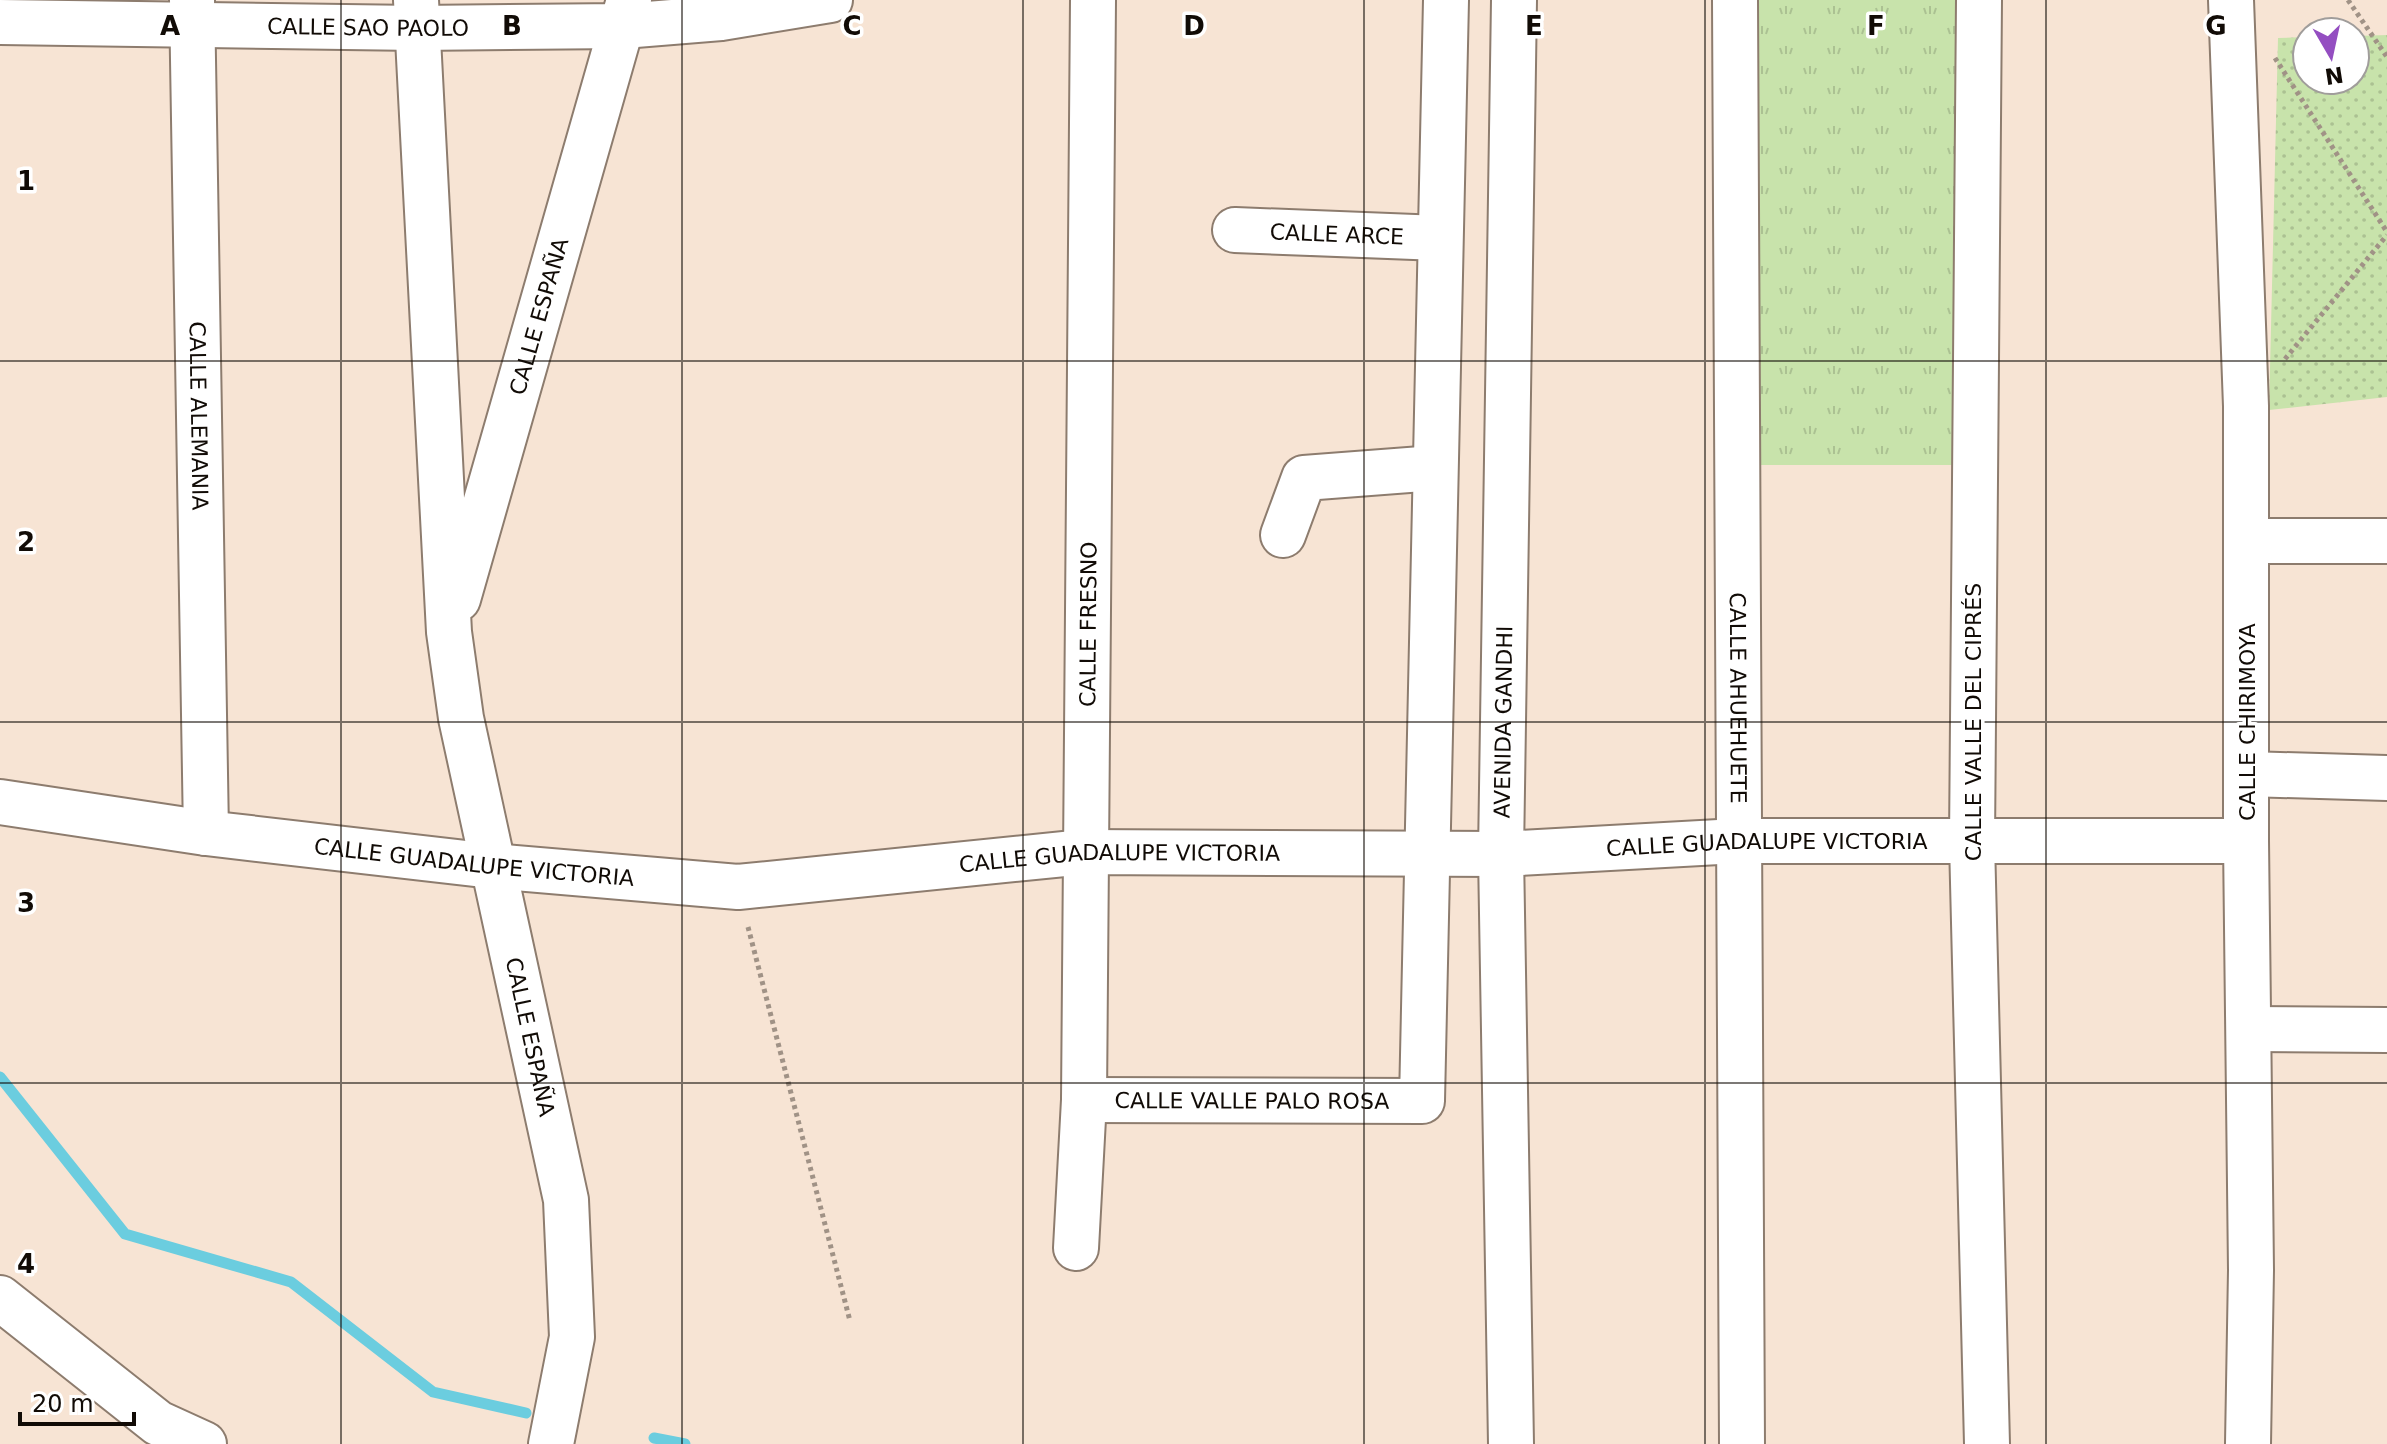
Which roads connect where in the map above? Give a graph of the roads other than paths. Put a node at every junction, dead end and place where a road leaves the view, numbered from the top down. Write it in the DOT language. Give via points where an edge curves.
graph roads {
  1 [pos="830,0"];
  2 [pos="1093,0"];
  3 [pos="1446,0"];
  4 [pos="1514,0"];
  5 [pos="1735,0"];
  6 [pos="1979,0"];
  7 [pos="2231,0"];
  8 [pos="194,12"];
  9 [pos="626,13"];
  10 [pos="417,14"];
  11 [pos="0,22"];
  12 [pos="1235,230"];
  13 [pos="1440,238"];
  14 [pos="1435,468"];
  15 [pos="1283,535"];
  16 [pos="2248,541"];
  17 [pos="2387,541"];
  18 [pos="449,632"];
  19 [pos="2247,774"];
  20 [pos="2387,778"];
  21 [pos="0,802"];
  22 [pos="206,833"];
  23 [pos="1737,841"];
  24 [pos="2246,841"];
  25 [pos="1972,842"];
  26 [pos="1084,852"];
  27 [pos="1426,853"];
  28 [pos="1501,854"];
  29 [pos="492,866"];
  30 [pos="2249,1029"];
  31 [pos="2387,1030"];
  32 [pos="1084,1100"];
  33 [pos="1076,1248"];
  34 [pos="0,1298"];
  35 [pos="204,1444"];
  36 [pos="551,1444"];
  37 [pos="1511,1444"];
  38 [pos="1742,1444"];
  39 [pos="1987,1444"];
  40 [pos="2248,1444"];
  1 -- 9 [label="street, CALLE SAO PAOLO" via="721,18"];
  2 -- 26 [label="street, CALLE FRESNO"];
  3 -- 13 [label="street"];
  4 -- 28 [label="street, AVENIDA GANDHI"];
  5 -- 23 [label="street, CALLE AHUEHUETE"];
  6 -- 25 [label="street, CALLE VALLE DEL CIPRÉS"];
  7 -- 16 [label="street, CALLE CHIRIMOYA"];
  8 -- 10 [label="street, CALLE SAO PAOLO"];
  8 -- 11 [label="street, CALLE SAO PAOLO"];
  8 -- 22 [label="street, CALLE ALEMANIA"];
  9 -- 10 [label="street, CALLE SAO PAOLO"];
  9 -- 18 [label="street, CALLE ESPAÑA"];
  10 -- 18 [label="street, CALLE ESPAÑA"];
  12 -- 13 [label="street, CALLE ARCE"];
  13 -- 14 [label="street"];
  14 -- 15 [label="street" via="1304,478"];
  14 -- 27 [label="street"];
  16 -- 17 [label="street"];
  16 -- 19 [label="street, CALLE CHIRIMOYA"];
  18 -- 29 [label="street, CALLE ESPAÑA"];
  19 -- 20 [label="street"];
  19 -- 24 [label="street, CALLE CHIRIMOYA"];
  21 -- 22 [label="street, CALLE GUADALUPE VICTORIA"];
  22 -- 29 [label="street, CALLE GUADALUPE VICTORIA"];
  23 -- 25 [label="street, CALLE GUADALUPE VICTORIA"];
  23 -- 28 [label="street, CALLE GUADALUPE VICTORIA"];
  23 -- 38 [label="street, CALLE AHUEHUETE"];
  24 -- 25 [label="street, CALLE GUADALUPE VICTORIA"];
  24 -- 30 [label="street, CALLE CHIRIMOYA"];
  25 -- 39 [label="street, CALLE VALLE DEL CIPRÉS"];
  26 -- 27 [label="street, CALLE GUADALUPE VICTORIA"];
  26 -- 29 [label="street, CALLE GUADALUPE VICTORIA" via="738,887"];
  26 -- 32 [label="street, CALLE FRESNO"];
  27 -- 28 [label="street, CALLE GUADALUPE VICTORIA"];
  27 -- 32 [label="street, CALLE VALLE PALO ROSA" via="1422,1101"];
  28 -- 37 [label="street, AVENIDA GANDHI"];
  29 -- 36 [label="street, CALLE ESPAÑA" via="566,1200 572,1337"];
  30 -- 31 [label="street"];
  30 -- 40 [label="street, CALLE CHIRIMOYA"];
  32 -- 33 [label="street, CALLE FRESNO"];
  34 -- 35 [label="street" via="158,1423"];
}
